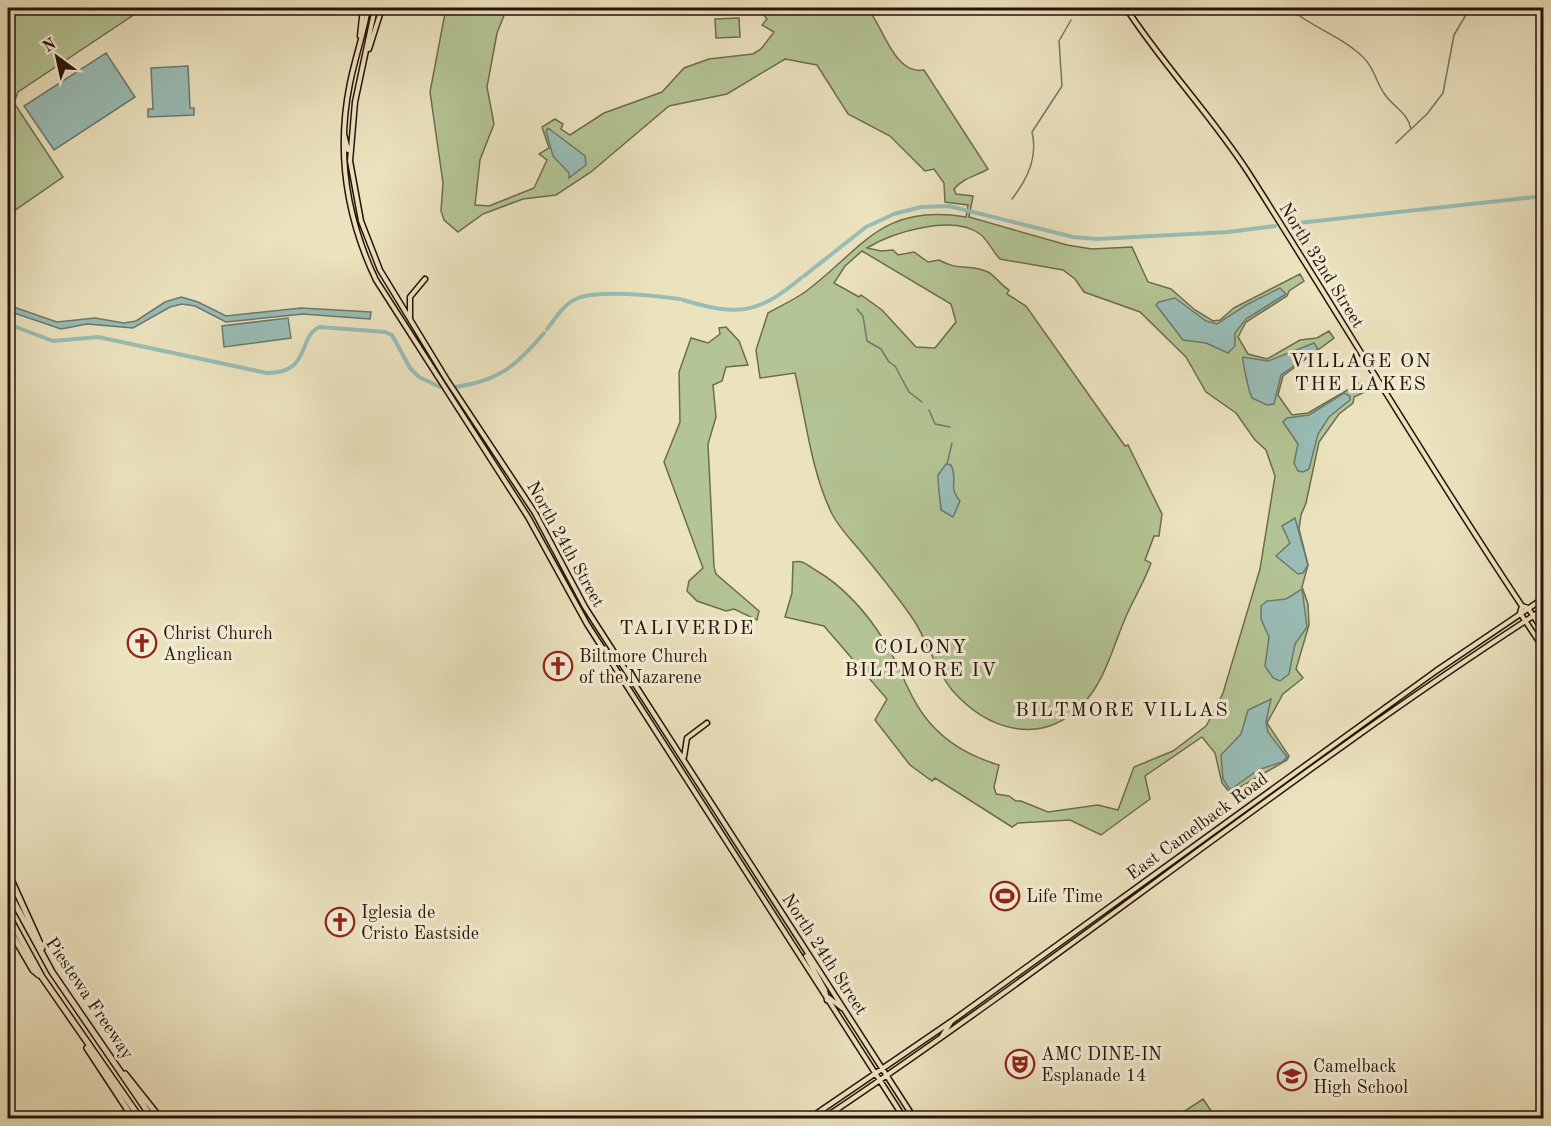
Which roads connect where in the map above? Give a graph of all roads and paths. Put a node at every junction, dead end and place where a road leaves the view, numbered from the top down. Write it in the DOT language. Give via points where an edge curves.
graph roads {
  1 [pos="363,8"];
  2 [pos="368,8"];
  3 [pos="375,8"];
  4 [pos="382,8"];
  5 [pos="1126,8"];
  6 [pos="359,45"];
  7 [pos="364,61"];
  8 [pos="352,125"];
  9 [pos="344,134"];
  10 [pos="351,168"];
  11 [pos="425,279"];
  12 [pos="410,320"];
  13 [pos="1544,598"];
  14 [pos="1522,606"];
  15 [pos="1528,608"];
  16 [pos="1544,609"];
  17 [pos="1520,613"];
  18 [pos="1544,614"];
  19 [pos="1533,616"];
  20 [pos="1525,621"];
  21 [pos="1544,631"];
  22 [pos="1467,649"];
  23 [pos="1544,649"];
  24 [pos="613,651"];
  25 [pos="606,655"];
  26 [pos="1472,656"];
  27 [pos="707,723"];
  28 [pos="1364,723"];
  29 [pos="1369,729"];
  30 [pos="684,761"];
  31 [pos="8,873"];
  32 [pos="1134,888"];
  33 [pos="8,891"];
  34 [pos="1139,894"];
  35 [pos="8,915"];
  36 [pos="8,927"];
  37 [pos="798,939"];
  38 [pos="52,972"];
  39 [pos="42,978"];
  40 [pos="826,998"];
  41 [pos="843,1008"];
  42 [pos="953,1020"];
  43 [pos="81,1033"];
  44 [pos="940,1040"];
  45 [pos="883,1069"];
  46 [pos="122,1072"];
  47 [pos="876,1074"];
  48 [pos="888,1077"];
  49 [pos="880,1081"];
  50 [pos="133,1119"];
  51 [pos="140,1119"];
  52 [pos="152,1119"];
  53 [pos="160,1119"];
  54 [pos="810,1119"];
  55 [pos="824,1119"];
  56 [pos="904,1119"];
  57 [pos="914,1119"];
  1 -- 6 [label="main road"];
  2 -- 6 [label="main road, North 24th Street"];
  3 -- 7 [label="main road, North 24th Street"];
  4 -- 7 [label="main road"];
  5 -- 14 [label="main road, North 32nd Street" via="1231,148"];
  6 -- 9 [label="main road, North 24th Street"];
  7 -- 8 [label="main road, North 24th Street"];
  8 -- 9 [label="main road"];
  8 -- 10 [label="main road, North 24th Street"];
  9 -- 10 [label="main road"];
  9 -- 25 [label="main road, North 24th Street" via="346,189 362,247 384,295 528,517 572,602"];
  10 -- 12 [label="main road, North 24th Street" via="361,221 372,251"];
  11 -- 12 [label="main road" via="410,297"];
  12 -- 24 [label="main road, North 24th Street" via="531,507 581,601"];
  13 -- 15 [label="main road, East Camelback Road"];
  14 -- 15 [label="main road"];
  14 -- 17 [label="main road"];
  15 -- 17 [label="main road, East Camelback Road"];
  15 -- 19 [label="main road"];
  16 -- 19 [label="main road, East Camelback Road"];
  17 -- 20 [label="main road"];
  17 -- 22 [label="main road, East Camelback Road"];
  18 -- 21 [label="main road"];
  19 -- 20 [label="main road, East Camelback Road"];
  19 -- 21 [label="main road"];
  20 -- 23 [label="main road"];
  20 -- 26 [label="main road, East Camelback Road"];
  22 -- 26 [label="main road"];
  22 -- 28 [label="main road, East Camelback Road"];
  24 -- 25 [label="main road"];
  24 -- 30 [label="main road, North 24th Street"];
  25 -- 40 [label="main road, North 24th Street"];
  26 -- 29 [label="main road, East Camelback Road"];
  27 -- 30 [label="main road" via="687,738"];
  28 -- 29 [label="main road"];
  28 -- 32 [label="main road, East Camelback Road"];
  29 -- 34 [label="main road, East Camelback Road"];
  30 -- 37 [label="main road, North 24th Street"];
  31 -- 38 [label="highway"];
  32 -- 34 [label="main road"];
  32 -- 42 [label="main road, East Camelback Road"];
  33 -- 38 [label="highway, Piestewa Freeway"];
  34 -- 44 [label="main road, East Camelback Road"];
  35 -- 39 [label="highway, Piestewa Freeway"];
  36 -- 39 [label="highway" via="33,970"];
  37 -- 40 [label="main road"];
  37 -- 41 [label="main road, North 24th Street"];
  38 -- 46 [label="highway, Piestewa Freeway"];
  39 -- 43 [label="highway, Piestewa Freeway"];
  40 -- 41 [label="main road"];
  40 -- 47 [label="main road, North 24th Street"];
  41 -- 45 [label="main road, North 24th Street"];
  42 -- 44 [label="main road"];
  42 -- 45 [label="main road, East Camelback Road"];
  43 -- 50 [label="highway"];
  43 -- 51 [label="highway, Piestewa Freeway"];
  44 -- 48 [label="main road, East Camelback Road"];
  45 -- 47 [label="main road, East Camelback Road"];
  45 -- 48 [label="main road, North 24th Street"];
  46 -- 52 [label="highway, Piestewa Freeway"];
  46 -- 53 [label="highway"];
  47 -- 49 [label="main road, North 24th Street"];
  47 -- 54 [label="main road, East Camelback Road"];
  48 -- 49 [label="main road, East Camelback Road"];
  48 -- 57 [label="main road, North 24th Street"];
  49 -- 55 [label="main road, East Camelback Road"];
  49 -- 56 [label="main road, North 24th Street"];
}
